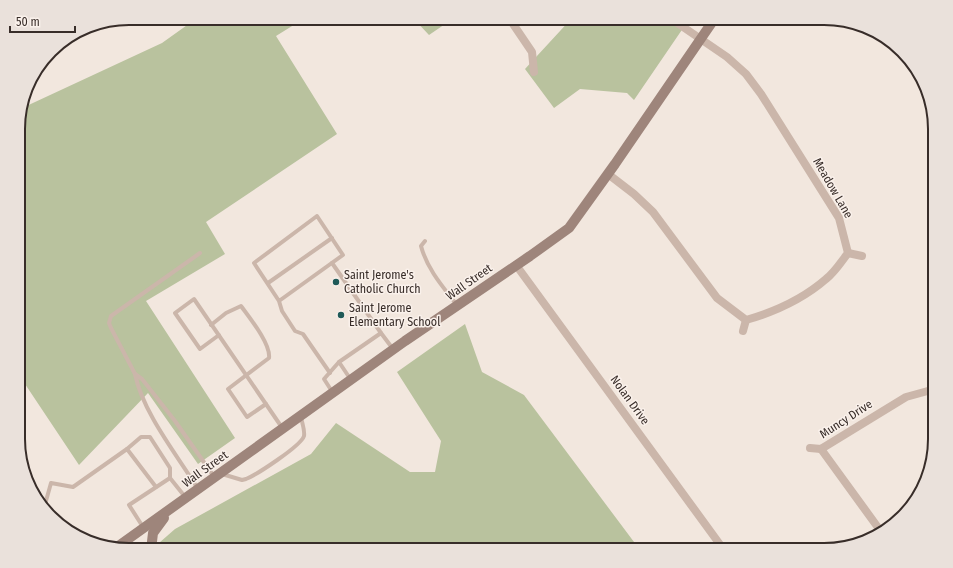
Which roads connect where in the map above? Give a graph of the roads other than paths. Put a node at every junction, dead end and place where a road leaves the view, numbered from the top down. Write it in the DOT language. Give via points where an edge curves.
graph roads {
  1 [pos="514,25"];
  2 [pos="680,25"];
  3 [pos="710,25"];
  4 [pos="701,39"];
  5 [pos="534,72"];
  6 [pos="608,174"];
  7 [pos="332,238"];
  8 [pos="425,241"];
  9 [pos="200,253"];
  10 [pos="848,253"];
  11 [pos="862,256"];
  12 [pos="332,263"];
  13 [pos="516,265"];
  14 [pos="268,283"];
  15 [pos="279,301"];
  16 [pos="457,305"];
  17 [pos="746,320"];
  18 [pos="211,324"];
  19 [pos="743,331"];
  20 [pos="381,333"];
  21 [pos="219,335"];
  22 [pos="393,350"];
  23 [pos="338,362"];
  24 [pos="330,373"];
  25 [pos="135,374"];
  26 [pos="246,376"];
  27 [pos="351,381"];
  28 [pos="928,391"];
  29 [pos="333,394"];
  30 [pos="266,404"];
  31 [pos="301,416"];
  32 [pos="283,429"];
  33 [pos="810,448"];
  34 [pos="127,449"];
  35 [pos="821,449"];
  36 [pos="218,476"];
  37 [pos="170,478"];
  38 [pos="156,487"];
  39 [pos="199,490"];
  40 [pos="186,499"];
  41 [pos="46,502"];
  42 [pos="168,512"];
  43 [pos="144,528"];
  44 [pos="878,528"];
  45 [pos="123,543"];
  46 [pos="152,543"];
  47 [pos="719,543"];
  1 -- 5 [label="street" via="532,52"];
  2 -- 4 [label="street, Meadow Lane"];
  3 -- 4 [label="street, Wall Street"];
  4 -- 6 [label="street, Wall Street"];
  4 -- 10 [label="street, Meadow Lane" via="738,66 761,94 839,218"];
  6 -- 13 [label="street, Wall Street" via="569,228"];
  6 -- 17 [label="street" via="654,212 717,298"];
  7 -- 12 [label="lane" via="343,255"];
  7 -- 14 [label="lane"];
  7 -- 14 [label="lane" via="317,216 254,263"];
  8 -- 16 [label="lane" via="421,246 424,258 434,276"];
  9 -- 25 [label="lane" via="111,316 108,323"];
  10 -- 11 [label="street"];
  10 -- 17 [label="street" via="820,284 777,311"];
  12 -- 15 [label="lane"];
  12 -- 20 [label="lane"];
  13 -- 16 [label="street, Wall Street"];
  13 -- 47 [label="street, Nolan Drive"];
  14 -- 15 [label="lane"];
  15 -- 24 [label="lane" via="282,311 295,331 303,334"];
  16 -- 22 [label="street, Wall Street"];
  17 -- 19 [label="street"];
  18 -- 21 [label="lane"];
  18 -- 21 [label="lane" via="194,299 175,313 200,349"];
  18 -- 26 [label="lane" via="241,306 248,316 270,352 269,358"];
  20 -- 22 [label="lane"];
  20 -- 23 [label="lane"];
  21 -- 26 [label="lane"];
  22 -- 27 [label="street, Wall Street"];
  23 -- 24 [label="lane"];
  23 -- 27 [label="lane"];
  24 -- 29 [label="lane" via="324,379"];
  25 -- 36 [label="lane" via="142,379"];
  25 -- 39 [label="lane" via="138,386 162,432"];
  26 -- 30 [label="lane"];
  26 -- 30 [label="lane" via="228,389 248,417"];
  27 -- 29 [label="street, Wall Street"];
  28 -- 35 [label="street, Muncy Drive" via="906,397"];
  29 -- 31 [label="street, Wall Street"];
  30 -- 32 [label="lane"];
  31 -- 32 [label="street, Wall Street"];
  31 -- 36 [label="lane" via="304,432 302,439 275,462 246,479"];
  32 -- 36 [label="street, Wall Street"];
  33 -- 35 [label="street"];
  34 -- 37 [label="lane" via="141,437 150,437 170,468"];
  34 -- 38 [label="lane"];
  34 -- 41 [label="lane" via="73,487 51,483"];
  35 -- 44 [label="street, Muncy Drive"];
  36 -- 39 [label="street, Wall Street"];
  37 -- 38 [label="lane"];
  37 -- 40 [label="lane"];
  38 -- 43 [label="lane" via="129,505"];
  39 -- 40 [label="street, Wall Street"];
  40 -- 42 [label="street, Wall Street"];
  42 -- 43 [label="street, Wall Street"];
  42 -- 46 [label="street" via="153,533"];
  43 -- 45 [label="street, Wall Street"];
}
